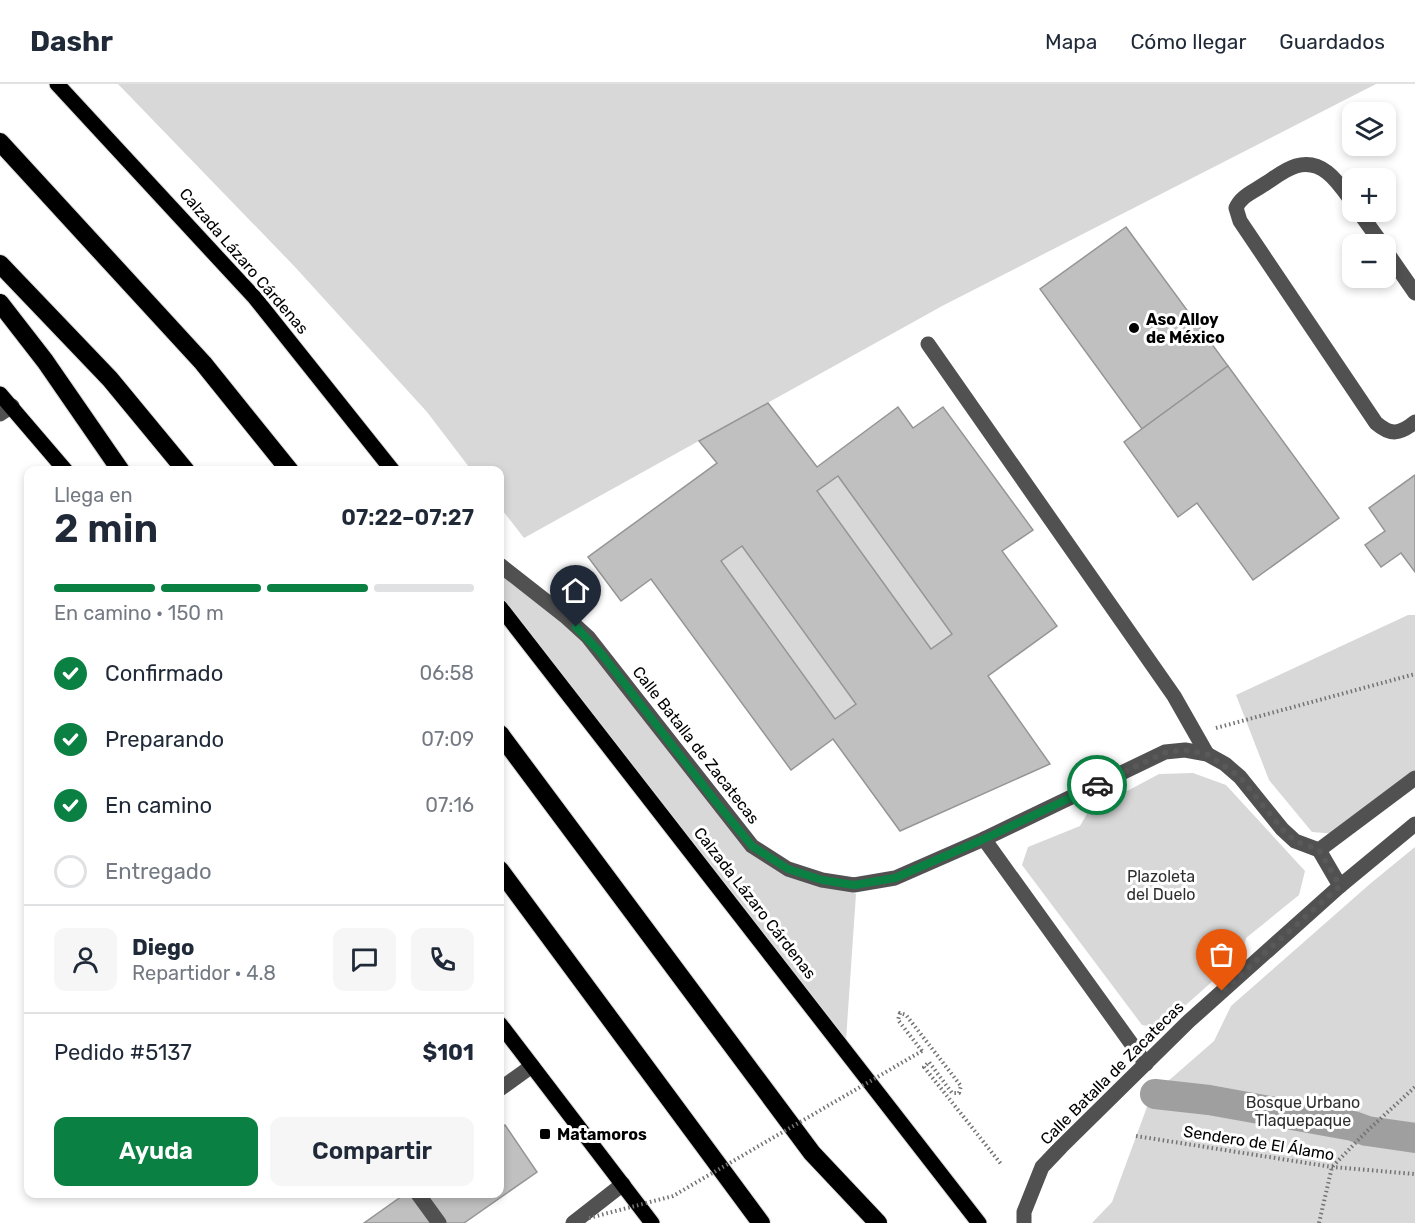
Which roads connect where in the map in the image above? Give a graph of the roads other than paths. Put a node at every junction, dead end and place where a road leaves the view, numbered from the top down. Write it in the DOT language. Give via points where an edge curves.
graph roads {
  1 [pos="57,84"];
  2 [pos="0,142"];
  3 [pos="1342,188"];
  4 [pos="0,264"];
  5 [pos="1396,265"];
  6 [pos="1415,292"];
  7 [pos="0,303"];
  8 [pos="928,344"];
  9 [pos="0,394"];
  10 [pos="6,410"];
  11 [pos="1415,422"];
  12 [pos="61,466"];
  13 [pos="118,466"];
  14 [pos="182,466"];
  15 [pos="286,466"];
  16 [pos="389,466"];
  17 [pos="504,569"];
  18 [pos="504,612"];
  19 [pos="504,739"];
  20 [pos="1207,754"];
  21 [pos="1415,778"];
  22 [pos="1415,824"];
  23 [pos="984,839"];
  24 [pos="1319,850"];
  25 [pos="504,875"];
  26 [pos="1340,886"];
  27 [pos="504,1029"];
  28 [pos="1146,1064"];
  29 [pos="532,1066"];
  30 [pos="504,1086"];
  31 [pos="623,1184"];
  32 [pos="421,1198"];
  33 [pos="439,1223"];
  34 [pos="573,1223"];
  35 [pos="652,1223"];
  36 [pos="761,1223"];
  37 [pos="878,1223"];
  38 [pos="979,1223"];
  39 [pos="1024,1223"];
  1 -- 16 [label="main road, Calzada Lázaro Cárdenas" via="255,298"];
  2 -- 15 [label="highway" via="203,363"];
  3 -- 11 [label="street" via="1335,177 1315,166 1294,166 1242,198 1236,208 1240,221 1376,423 1393,432"];
  4 -- 14 [label="highway" via="110,379"];
  5 -- 6 [label="street"];
  7 -- 13 [label="highway"];
  8 -- 20 [label="street" via="1174,696"];
  9 -- 10 [label="main road"];
  10 -- 12 [label="main road"];
  17 -- 23 [label="street, Calle Batalla de Zacatecas" via="588,637 752,846 788,869 854,885 874,882 895,878"];
  18 -- 38 [label="main road, Calzada Lázaro Cárdenas"];
  19 -- 37 [label="highway" via="812,1153"];
  20 -- 23 [label="street, Calle Batalla de Zacatecas" via="1166,752"];
  20 -- 24 [label="street, Calle Batalla de Zacatecas" via="1240,777 1295,841"];
  21 -- 24 [label="street"];
  22 -- 26 [label="street, Calle Batalla de Zacatecas"];
  23 -- 28 [label="street"];
  24 -- 26 [label="street"];
  25 -- 36 [label="highway"];
  26 -- 28 [label="street, Calle Batalla de Zacatecas"];
  27 -- 29 [label="main road"];
  28 -- 39 [label="street, Calle Batalla de Zacatecas" via="1042,1167 1024,1212"];
  29 -- 30 [label="street"];
  29 -- 31 [label="main road"];
  31 -- 34 [label="street"];
  31 -- 35 [label="main road"];
  32 -- 33 [label="street"];
}
